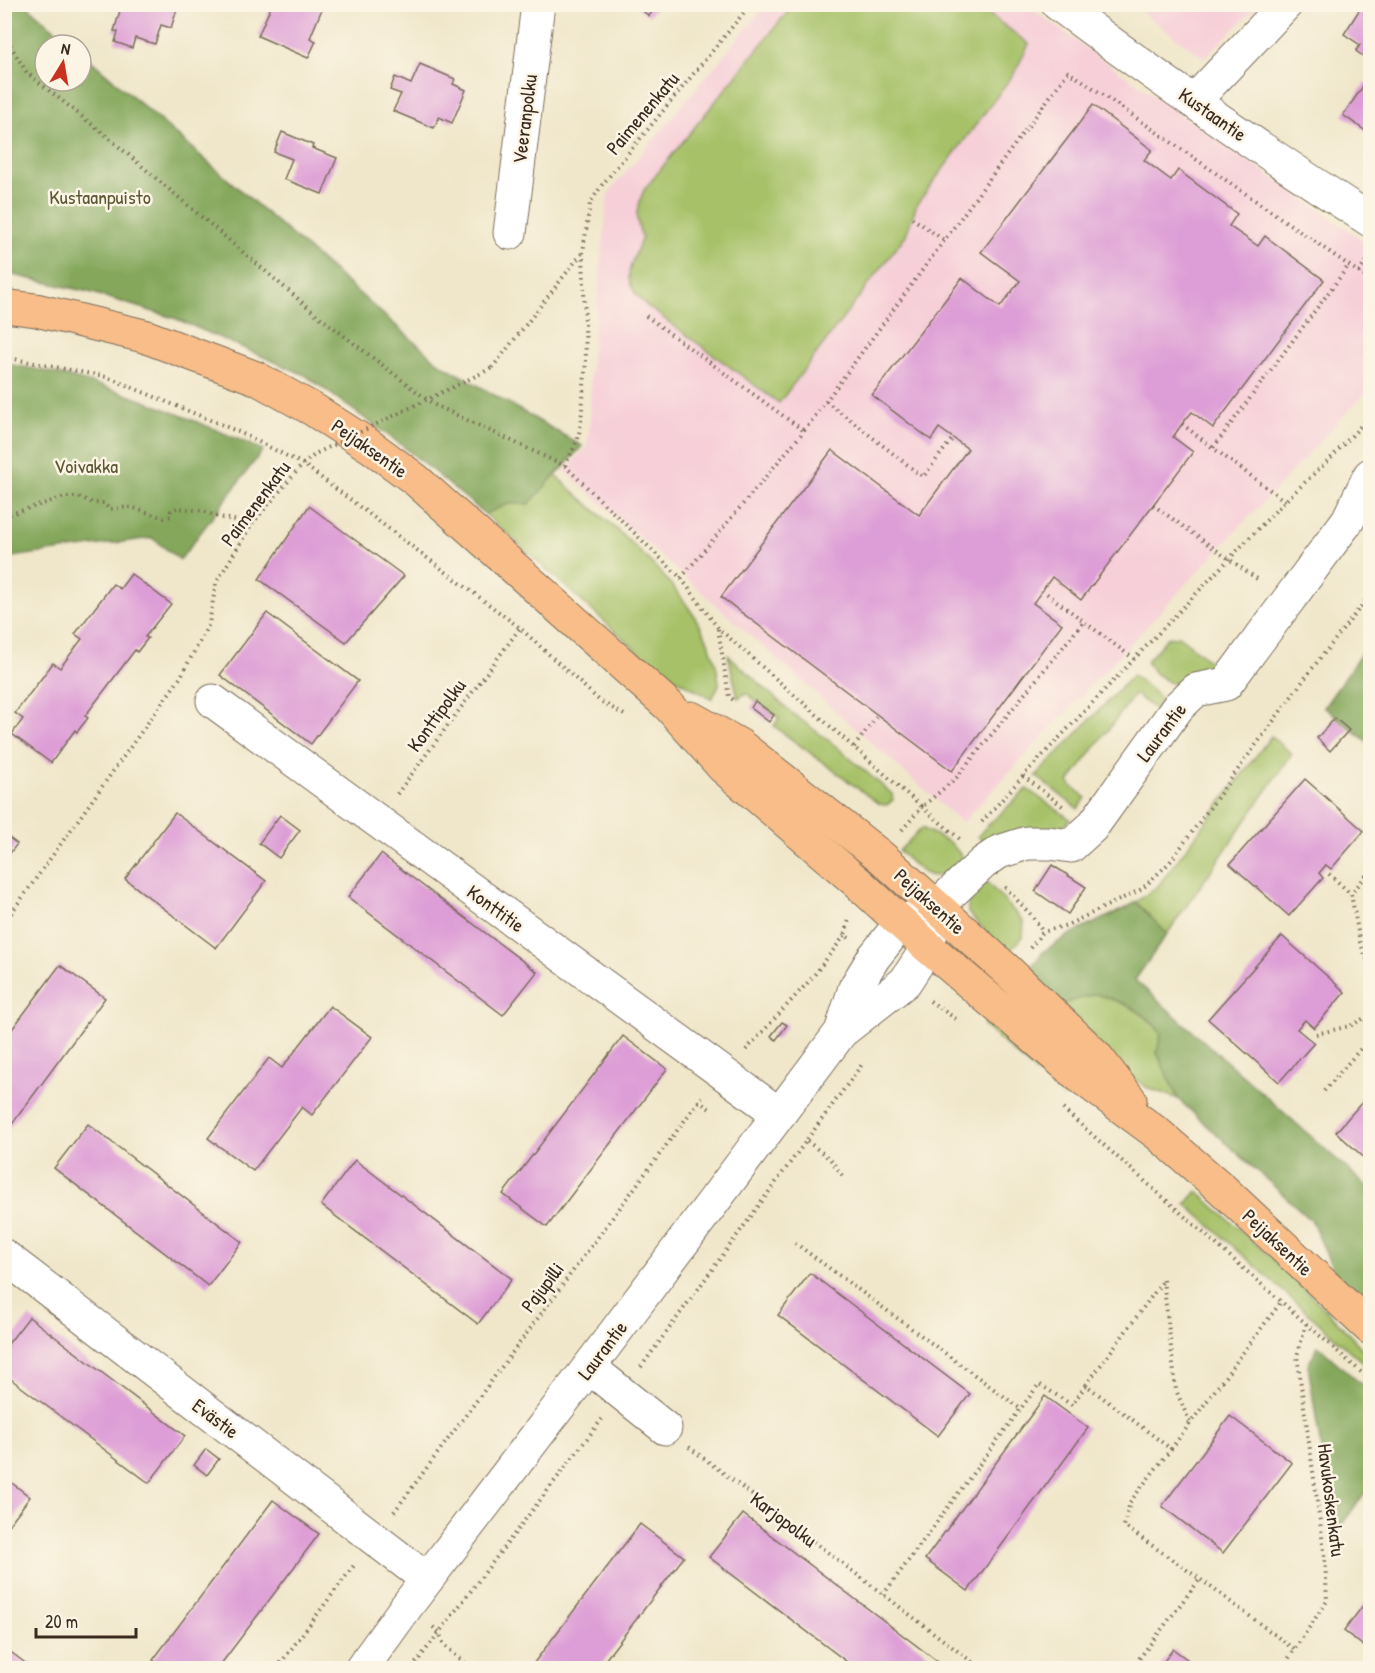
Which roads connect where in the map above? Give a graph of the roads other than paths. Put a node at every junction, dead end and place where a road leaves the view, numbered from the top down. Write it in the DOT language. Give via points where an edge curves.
graph roads {
  1 [pos="538,4"];
  2 [pos="1058,4"];
  3 [pos="1286,4"];
  4 [pos="1194,101"];
  5 [pos="1371,220"];
  6 [pos="510,233"];
  7 [pos="4,306"];
  8 [pos="1371,475"];
  9 [pos="213,701"];
  10 [pos="669,706"];
  11 [pos="936,907"];
  12 [pos="901,923"];
  13 [pos="928,947"];
  14 [pos="841,1032"];
  15 [pos="778,1114"];
  16 [pos="1158,1134"];
  17 [pos="4,1256"];
  18 [pos="1371,1328"];
  19 [pos="589,1367"];
  20 [pos="665,1428"];
  21 [pos="428,1579"];
  22 [pos="362,1668"];
  1 -- 6 [label="street, Veeranpolku"];
  2 -- 4 [label="street, Kustaantie"];
  3 -- 4 [label="street"];
  4 -- 5 [label="street, Kustaantie"];
  7 -- 10 [label="main road, Peijaksentie" via="144,336 256,378 314,410 416,480"];
  8 -- 11 [label="street, Laurantie" via="1348,520 1226,684 1196,690 1178,707 1092,826 1071,846 1027,843 999,852"];
  9 -- 15 [label="street, Konttitie"];
  10 -- 11 [label="main road, Peijaksentie" via="739,745 880,856"];
  10 -- 12 [label="main road, Peijaksentie" via="723,767"];
  11 -- 12 [label="street, Laurantie"];
  11 -- 13 [label="street, Laurantie"];
  11 -- 16 [label="main road, Peijaksentie" via="1095,1055"];
  12 -- 13 [label="main road, Peijaksentie"];
  12 -- 14 [label="street, Laurantie" via="855,988"];
  13 -- 14 [label="street, Laurantie" via="905,982"];
  13 -- 16 [label="main road, Peijaksentie" via="1078,1076"];
  14 -- 15 [label="street, Laurantie"];
  15 -- 19 [label="street, Laurantie"];
  16 -- 18 [label="main road, Peijaksentie"];
  17 -- 21 [label="street, Evästie"];
  19 -- 20 [label="street"];
  19 -- 21 [label="street, Laurantie"];
  21 -- 22 [label="street, Laurantie"];
}
